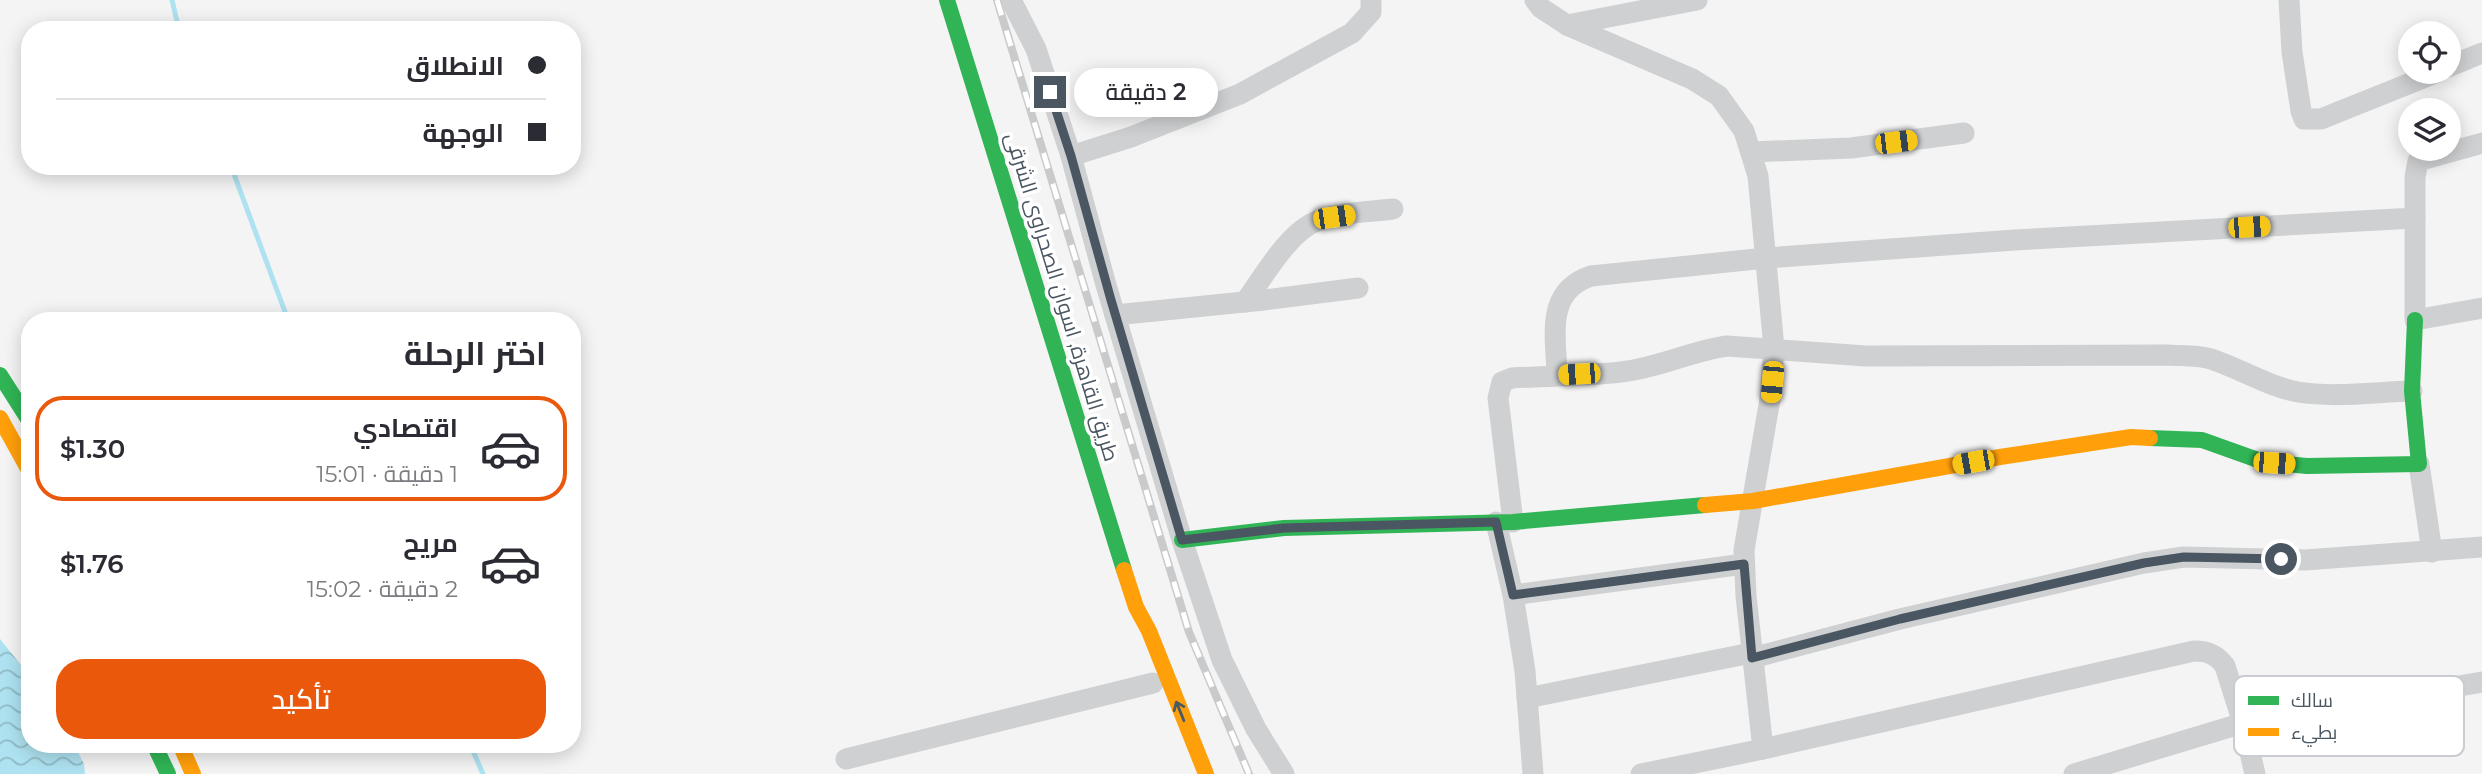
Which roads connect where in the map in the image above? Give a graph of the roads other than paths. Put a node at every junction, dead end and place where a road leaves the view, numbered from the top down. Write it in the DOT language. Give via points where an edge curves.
graph roads {
  1 [pos="947,0"];
  2 [pos="1011,0"];
  3 [pos="1371,0"];
  4 [pos="1535,0"];
  5 [pos="1697,0"];
  6 [pos="2289,0"];
  7 [pos="1567,25"];
  8 [pos="2482,53"];
  9 [pos="2461,62"];
  10 [pos="2408,84"];
  11 [pos="1964,133"];
  12 [pos="2482,143"];
  13 [pos="1751,152"];
  14 [pos="1071,156"];
  15 [pos="1393,209"];
  16 [pos="2415,218"];
  17 [pos="1766,258"];
  18 [pos="1359,288"];
  19 [pos="1245,302"];
  20 [pos="2482,308"];
  21 [pos="1115,315"];
  22 [pos="2415,320"];
  23 [pos="1774,348"];
  24 [pos="0,375"];
  25 [pos="1558,375"];
  26 [pos="2412,391"];
  27 [pos="21,408"];
  28 [pos="0,418"];
  29 [pos="21,456"];
  30 [pos="2418,464"];
  31 [pos="1753,501"];
  32 [pos="1504,522"];
  33 [pos="1182,540"];
  34 [pos="2482,548"];
  35 [pos="2432,552"];
  36 [pos="1744,564"];
  37 [pos="1513,595"];
  38 [pos="1136,607"];
  39 [pos="1137,644"];
  40 [pos="1752,656"];
  41 [pos="1150,678"];
  42 [pos="2482,682"];
  43 [pos="2464,685"];
  44 [pos="2234,693"];
  45 [pos="1527,698"];
  46 [pos="2234,726"];
  47 [pos="1763,749"];
  48 [pos="179,753"];
  49 [pos="185,753"];
  50 [pos="2251,756"];
  51 [pos="846,759"];
  52 [pos="165,768"];
  53 [pos="193,774"];
  54 [pos="1192,774"];
  55 [pos="1206,774"];
  56 [pos="1284,774"];
  57 [pos="1533,774"];
  58 [pos="1641,774"];
  59 [pos="2074,774"];
  60 [pos="2255,774"];
  1 -- 38 [label="main road, طريق القاهرة, اسوان الصحراوى الشرقى"];
  2 -- 14 [label="street" via="1036,50"];
  3 -- 14 [label="street" via="1371,12 1352,33 1240,94"];
  4 -- 7 [label="street"];
  5 -- 7 [label="street"];
  6 -- 10 [label="street" via="2292,52 2304,119 2321,119"];
  7 -- 13 [label="street" via="1692,79 1718,96 1744,131"];
  8 -- 9 [label="street"];
  11 -- 13 [label="street" via="1851,148"];
  12 -- 16 [label="street" via="2418,161"];
  13 -- 17 [label="street" via="1758,176"];
  14 -- 21 [label="street"];
  15 -- 19 [label="street" via="1334,217 1302,230"];
  16 -- 17 [label="street"];
  16 -- 22 [label="street"];
  17 -- 23 [label="street"];
  17 -- 25 [label="street" via="1591,276 1572,284 1558,308"];
  18 -- 19 [label="street"];
  19 -- 21 [label="street"];
  20 -- 22 [label="street"];
  21 -- 33 [label="street"];
  22 -- 26 [label="main road"];
  23 -- 25 [label="street" via="1711,348 1622,372"];
  23 -- 26 [label="street" via="1866,356 2187,356 2211,359 2298,392"];
  23 -- 31 [label="street"];
  24 -- 27 [label="main road"];
  25 -- 32 [label="street" via="1512,378 1502,382 1499,390"];
  26 -- 30 [label="main road"];
  28 -- 29 [label="main road"];
  30 -- 31 [label="main road" via="2274,463 2202,440 2131,437"];
  30 -- 35 [label="street"];
  31 -- 32 [label="main road"];
  31 -- 36 [label="street"];
  32 -- 33 [label="main road" via="1284,528"];
  32 -- 37 [label="street"];
  33 -- 56 [label="street" via="1222,660"];
  34 -- 35 [label="street"];
  35 -- 40 [label="street" via="2305,559 2184,557 2144,563"];
  36 -- 37 [label="street"];
  36 -- 40 [label="street"];
  37 -- 45 [label="street"];
  38 -- 39 [label="main road, طريق القاهرة, اسوان الصحراوى الشرقى"];
  55 -- 38 [label="main road, طريق القاهرة, اسوان الصحراوى الشرقى, one-way"];
  40 -- 45 [label="street"];
  40 -- 47 [label="street"];
  41 -- 51 [label="street"];
  41 -- 54 [label="main road"];
  42 -- 43 [label="street"];
  44 -- 47 [label="street" via="2219,658 2194,651"];
  45 -- 57 [label="street"];
  46 -- 59 [label="street"];
  47 -- 58 [label="street"];
  48 -- 52 [label="main road"];
  49 -- 53 [label="main road"];
  50 -- 60 [label="street"];
}
